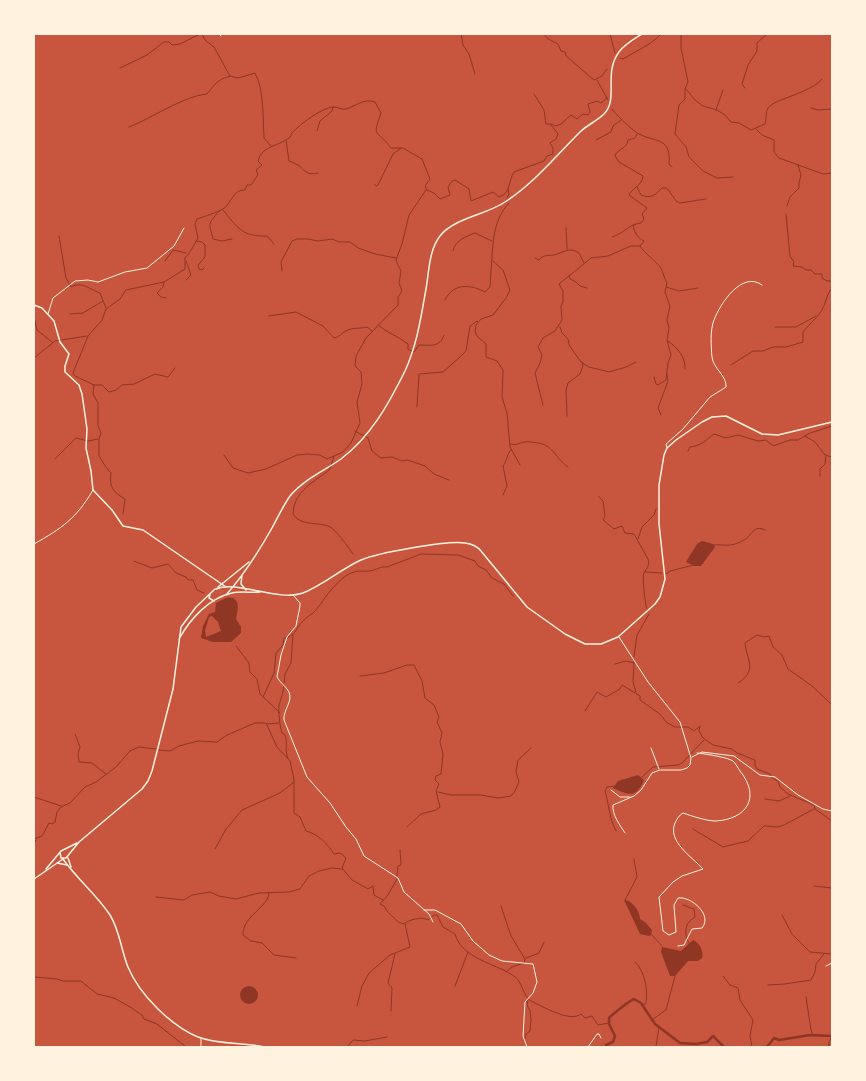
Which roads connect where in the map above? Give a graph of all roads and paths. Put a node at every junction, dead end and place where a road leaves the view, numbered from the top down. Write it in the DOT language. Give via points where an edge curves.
graph roads {
  1 [pos="220,34"];
  2 [pos="642,34"];
  3 [pos="221,36"];
  4 [pos="184,228"];
  5 [pos="762,284"];
  6 [pos="34,305"];
  7 [pos="48,314"];
  8 [pos="832,422"];
  9 [pos="667,448"];
  10 [pos="93,490"];
  11 [pos="34,544"];
  12 [pos="252,559"];
  13 [pos="242,574"];
  14 [pos="222,584"];
  15 [pos="226,587"];
  16 [pos="232,588"];
  17 [pos="216,589"];
  18 [pos="246,590"];
  19 [pos="211,592"];
  20 [pos="262,592"];
  21 [pos="227,594"];
  22 [pos="292,595"];
  23 [pos="214,601"];
  24 [pos="182,626"];
  25 [pos="185,628"];
  26 [pos="618,637"];
  27 [pos="179,640"];
  28 [pos="651,748"];
  29 [pos="697,753"];
  30 [pos="691,758"];
  31 [pos="660,770"];
  32 [pos="611,790"];
  33 [pos="631,797"];
  34 [pos="832,811"];
  35 [pos="626,833"];
  36 [pos="79,842"];
  37 [pos="63,850"];
  38 [pos="60,852"];
  39 [pos="68,856"];
  40 [pos="63,859"];
  41 [pos="55,864"];
  42 [pos="68,865"];
  43 [pos="46,869"];
  44 [pos="72,869"];
  45 [pos="34,879"];
  46 [pos="423,910"];
  47 [pos="433,922"];
  48 [pos="678,946"];
  49 [pos="832,963"];
  50 [pos="826,966"];
  51 [pos="201,1038"];
  52 [pos="601,1038"];
  53 [pos="832,1042"];
  54 [pos="201,1047"];
  55 [pos="264,1047"];
  56 [pos="527,1047"];
  57 [pos="588,1047"];
  58 [pos="831,1047"];
  1 -- 3 [label="street"];
  2 -- 12 [label="main road" via="623,47 614,61 610,76 610,104 603,115 581,131 553,162 514,196 488,212 453,225 440,236 432,254 413,348 385,410 352,451 291,495"];
  4 -- 7 [label="street" via="174,246 147,268 125,272 98,282 74,282 53,298"];
  5 -- 9 [label="street" via="752,281 739,284 718,312 713,325 712,360 726,382 726,387 710,397 684,429 666,444"];
  6 -- 7 [label="main road"];
  7 -- 10 [label="main road" via="55,323 60,342 69,354 65,372 77,382 82,394 87,429 86,448 92,471"];
  8 -- 9 [label="main road" via="778,435 762,434 726,416 712,417"];
  9 -- 26 [label="main road" via="660,467 658,502 663,589 655,604"];
  10 -- 11 [label="street" via="68,523"];
  10 -- 14 [label="main road" via="123,526 146,532"];
  12 -- 13 [label="main road"];
  12 -- 14 [label="main road"];
  13 -- 16 [label="main road"];
  13 -- 18 [label="main road" via="241,584"];
  14 -- 15 [label="main road"];
  14 -- 17 [label="main road"];
  15 -- 16 [label="main road"];
  15 -- 17 [label="main road"];
  15 -- 21 [label="main road"];
  16 -- 18 [label="main road"];
  16 -- 21 [label="main road"];
  17 -- 19 [label="main road"];
  18 -- 20 [label="main road"];
  19 -- 23 [label="main road" via="208,597"];
  19 -- 24 [label="main road"];
  20 -- 21 [label="main road"];
  20 -- 22 [label="main road"];
  21 -- 23 [label="main road"];
  22 -- 26 [label="main road" via="307,591 373,555 466,543 482,551 527,607 565,634 581,643 593,645"];
  22 -- 46 [label="street" via="300,606 296,626 287,637 280,655 277,673 290,697 284,715 287,730 307,777 356,839 364,856 398,878 404,892"];
  23 -- 25 [label="main road"];
  24 -- 25 [label="main road"];
  24 -- 27 [label="main road"];
  25 -- 27 [label="main road"];
  26 -- 30 [label="street" via="648,682 680,722"];
  27 -- 36 [label="main road" via="173,689 149,779 142,789"];
  28 -- 31 [label="street"];
  29 -- 30 [label="street"];
  29 -- 34 [label="street" via="734,756 760,775 775,777 798,795 823,809"];
  29 -- 48 [label="street" via="734,762 748,782 751,794 744,809 733,816 710,821 683,813 676,822 673,829 674,837 703,869 682,876 659,897 663,931 669,935 676,932 674,904 678,898 693,902 700,908 705,919 704,926 692,928 686,943"];
  30 -- 31 [label="street" via="687,768"];
  31 -- 33 [label="street" via="652,773 641,790"];
  32 -- 33 [label="street" via="620,797"];
  33 -- 35 [label="street" via="613,805 612,808"];
  36 -- 37 [label="main road"];
  36 -- 39 [label="main road"];
  37 -- 38 [label="main road"];
  37 -- 39 [label="main road"];
  38 -- 40 [label="main road"];
  38 -- 43 [label="main road"];
  39 -- 40 [label="main road"];
  39 -- 44 [label="main road"];
  40 -- 41 [label="main road"];
  40 -- 42 [label="main road"];
  41 -- 42 [label="main road"];
  41 -- 43 [label="main road"];
  42 -- 44 [label="main road"];
  43 -- 45 [label="main road"];
  44 -- 51 [label="main road" via="110,915 128,967 141,990 177,1024"];
  46 -- 47 [label="street"];
  46 -- 56 [label="street" via="435,910 461,924 473,941 502,962 533,964 537,983 525,1002 523,1036"];
  49 -- 50 [label="street"];
  51 -- 54 [label="street"];
  51 -- 55 [label="main road"];
  52 -- 57 [label="street" via="597,1034"];
  53 -- 58 [label="street"];
}
